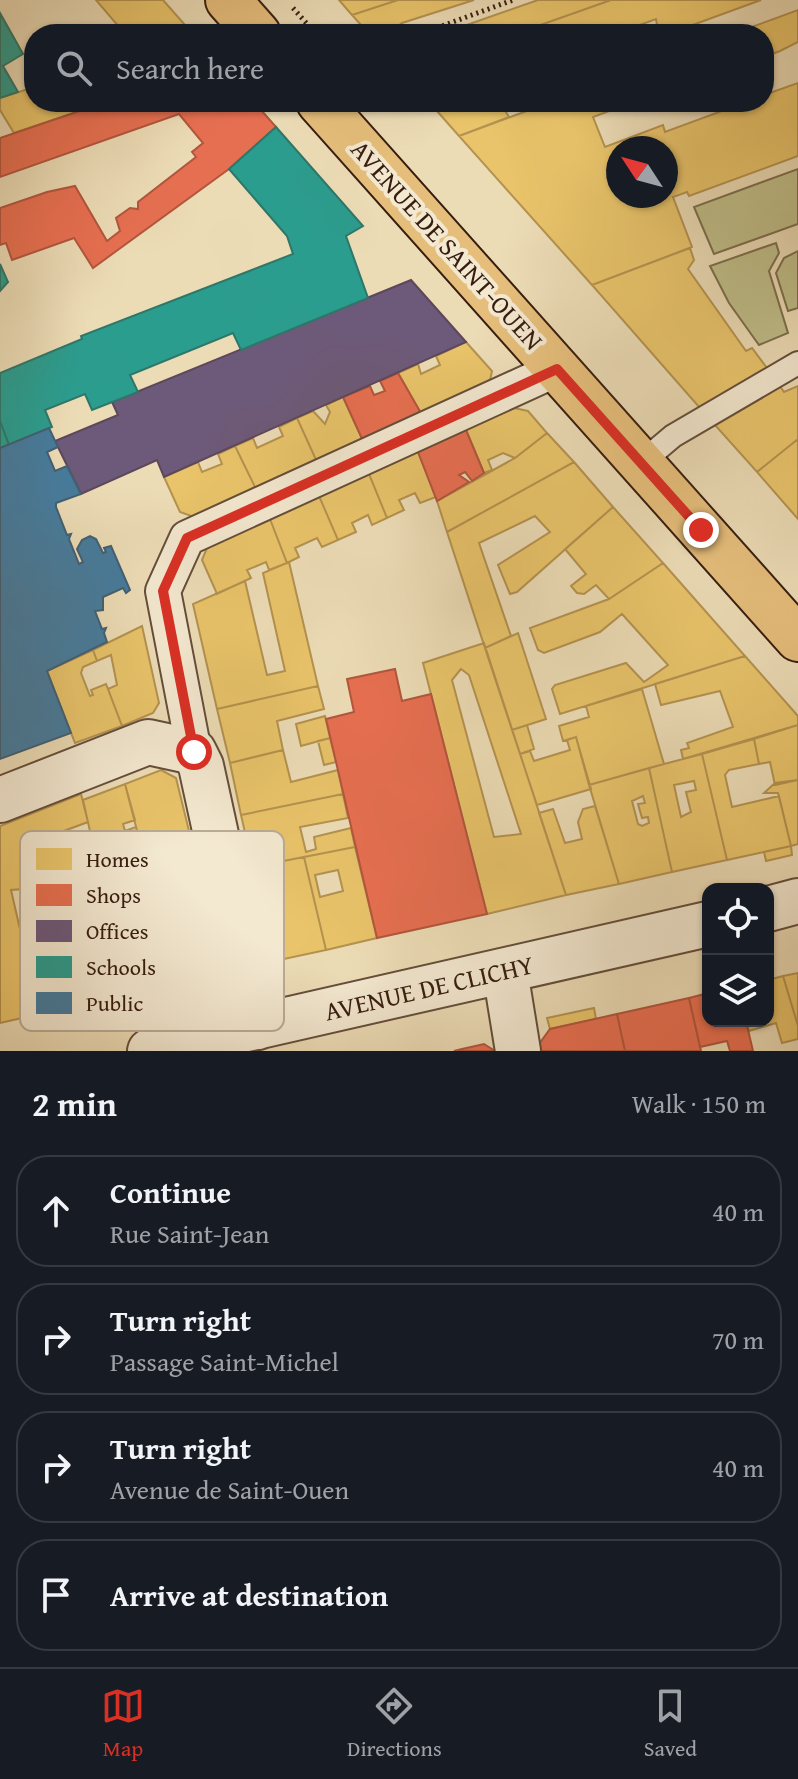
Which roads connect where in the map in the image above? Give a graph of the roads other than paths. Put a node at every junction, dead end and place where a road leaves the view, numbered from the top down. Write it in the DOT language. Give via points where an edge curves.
graph roads {
  1 [pos="228,0"];
  2 [pos="249,24"];
  3 [pos="328,112"];
  4 [pos="798,363"];
  5 [pos="557,369"];
  6 [pos="641,463"];
  7 [pos="791,617"];
  8 [pos="194,752"];
  9 [pos="0,800"];
  10 [pos="215,831"];
  11 [pos="798,901"];
  12 [pos="774,907"];
  13 [pos="702,925"];
  14 [pos="505,971"];
  15 [pos="284,1021"];
  16 [pos="240,1031"];
  17 [pos="150,1051"];
  18 [pos="518,1051"];
  1 -- 2 [label="main road"];
  3 -- 5 [label="main road, AVENUE DE SAINT-OUEN"];
  4 -- 6 [label="lane" via="673,436"];
  5 -- 6 [label="main road, AVENUE DE SAINT-OUEN"];
  5 -- 8 [label="street" via="187,538 163,591"];
  6 -- 7 [label="main road, AVENUE DE SAINT-OUEN"];
  8 -- 9 [label="street" via="148,742"];
  8 -- 10 [label="street"];
  11 -- 12 [label="street"];
  13 -- 14 [label="street, AVENUE DE CLICHY"];
  14 -- 15 [label="street, AVENUE DE CLICHY"];
  14 -- 18 [label="street"];
  16 -- 17 [label="street, AVENUE DE CLICHY"];
}
